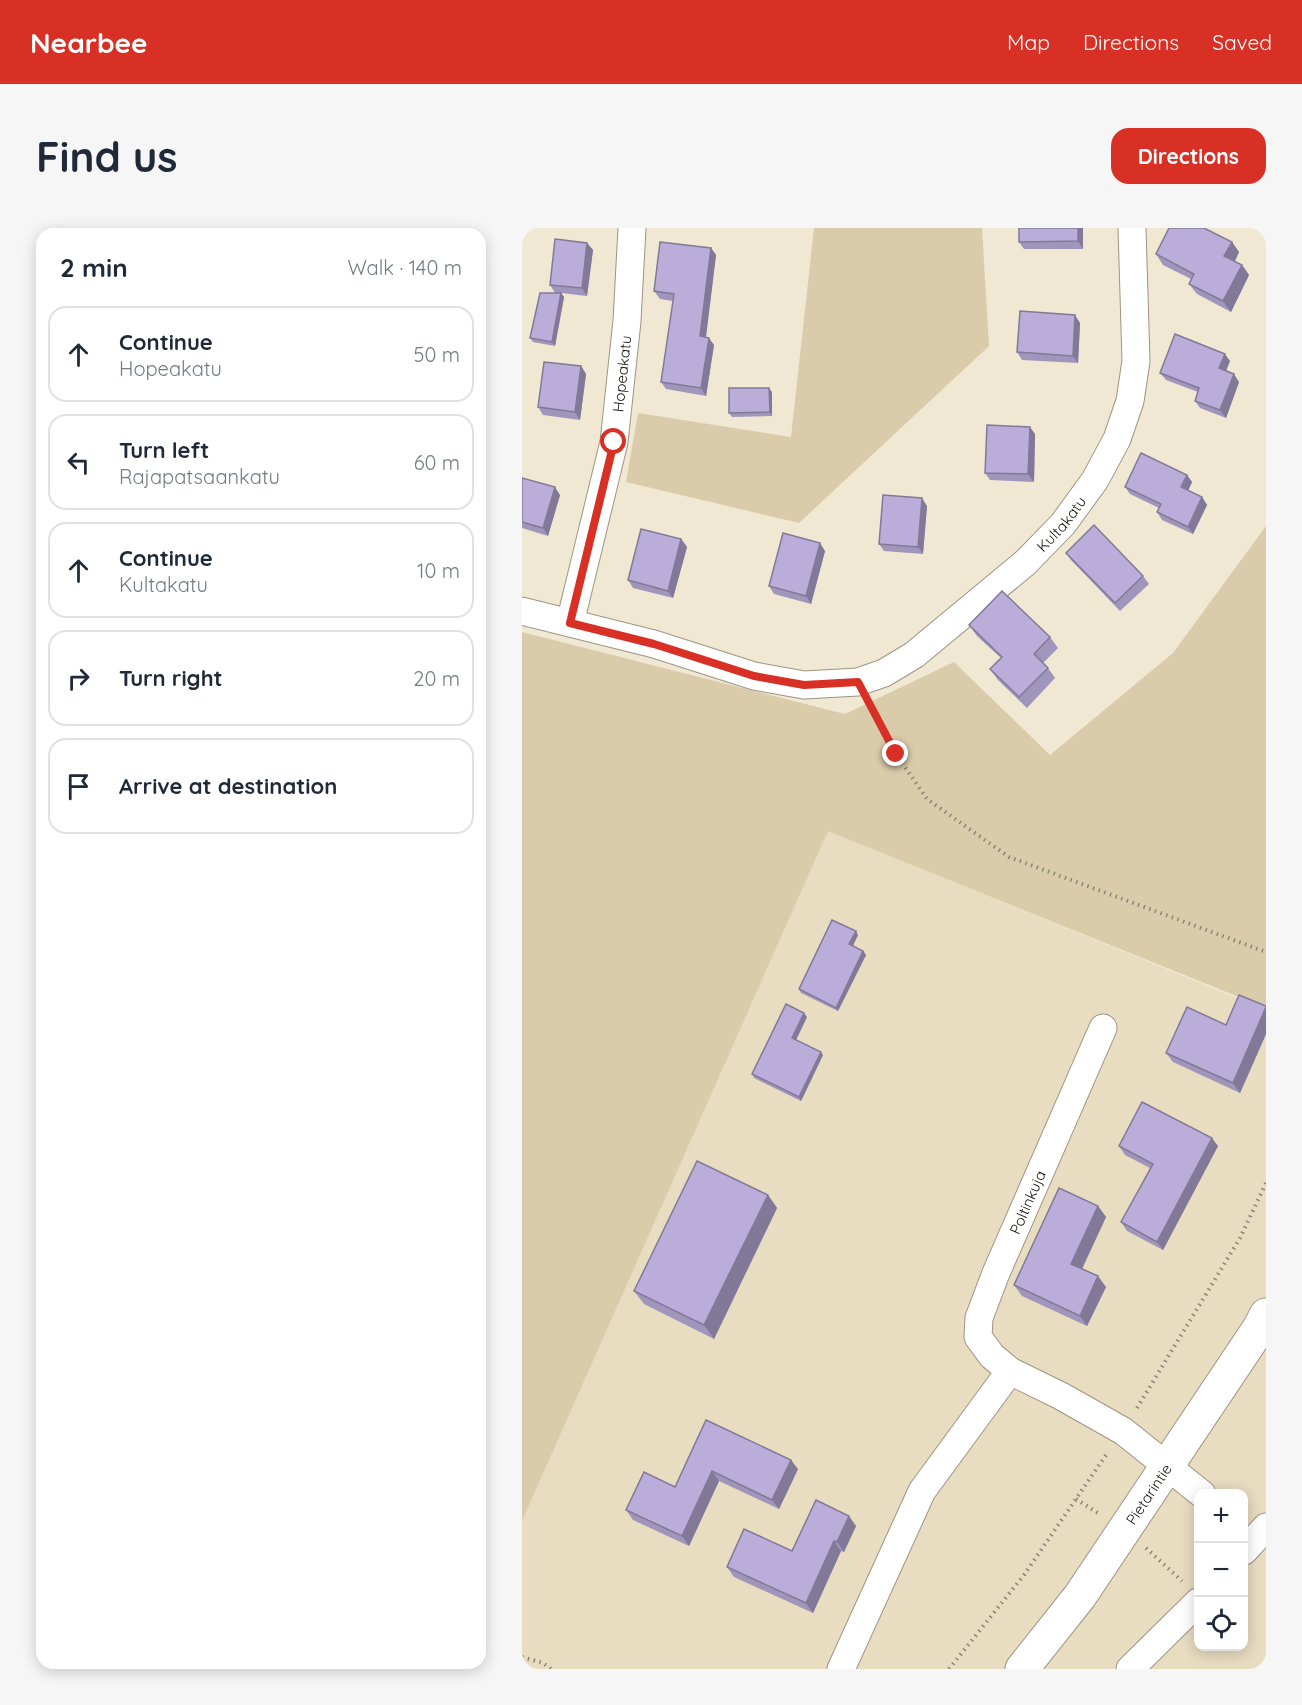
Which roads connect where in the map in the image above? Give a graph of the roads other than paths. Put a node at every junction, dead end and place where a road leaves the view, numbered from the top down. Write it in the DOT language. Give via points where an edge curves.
graph roads {
  1 [pos="632,228"];
  2 [pos="1132,228"];
  3 [pos="522,611"];
  4 [pos="570,623"];
  5 [pos="1102,1028"];
  6 [pos="1266,1315"];
  7 [pos="1010,1371"];
  8 [pos="1168,1465"];
  9 [pos="1196,1489"];
  10 [pos="1194,1606"];
  11 [pos="841,1669"];
  12 [pos="1022,1669"];
  13 [pos="1130,1669"];
  1 -- 4 [label="street, Hopeakatu" via="614,442"];
  2 -- 4 [label="street, Kultakatu" via="1136,361 1117,439 1095,480 1063,524 1024,563 914,655 884,673 858,682 804,685 754,676 654,644"];
  3 -- 4 [label="street, Kultakatu"];
  5 -- 7 [label="street, Poltinkuja" via="980,1318 978,1337"];
  6 -- 8 [label="main road, Pietarintie"];
  7 -- 8 [label="street, Poltinkuja" via="1123,1431"];
  7 -- 11 [label="street" via="922,1491"];
  8 -- 9 [label="street, Poltinkuja"];
  8 -- 12 [label="main road, Pietarintie" via="1080,1596"];
  10 -- 13 [label="street"];
}
